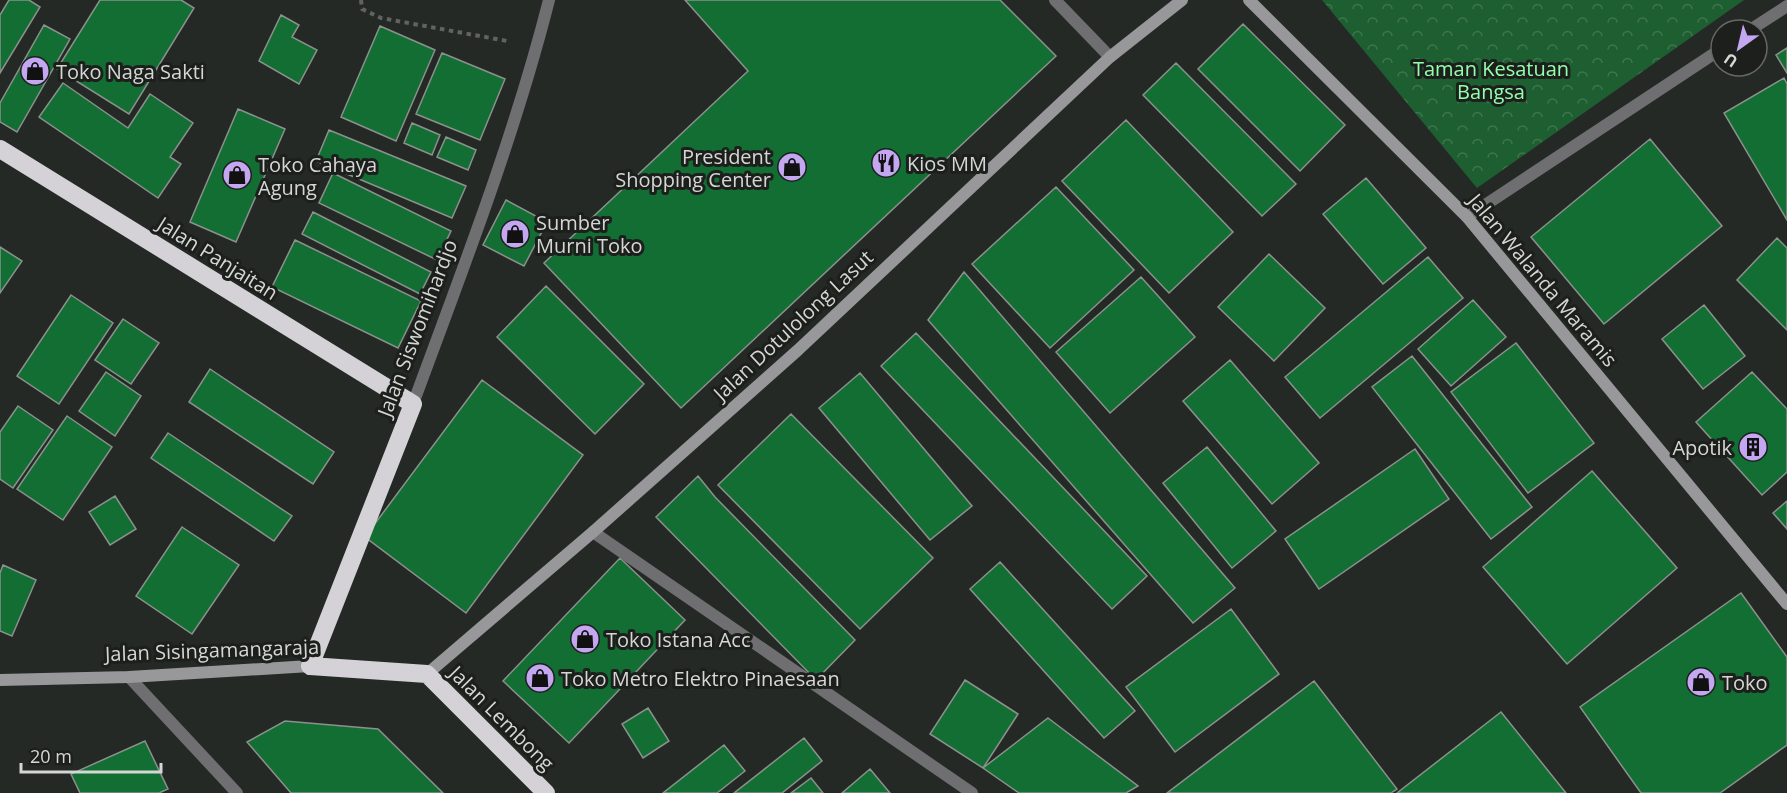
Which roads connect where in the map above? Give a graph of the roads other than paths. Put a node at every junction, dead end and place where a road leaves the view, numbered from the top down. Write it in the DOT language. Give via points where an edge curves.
graph roads {
  1 [pos="549,0"];
  2 [pos="1055,0"];
  3 [pos="1182,0"];
  4 [pos="1249,0"];
  5 [pos="1787,6"];
  6 [pos="1768,18"];
  7 [pos="1110,57"];
  8 [pos="1709,57"];
  9 [pos="0,149"];
  10 [pos="1467,217"];
  11 [pos="413,404"];
  12 [pos="593,532"];
  13 [pos="1787,604"];
  14 [pos="310,666"];
  15 [pos="426,674"];
  16 [pos="129,677"];
  17 [pos="0,680"];
  18 [pos="237,793"];
  19 [pos="546,793"];
  20 [pos="972,793"];
  1 -- 11 [label="street, Jalan Siswomihardjo" via="476,236"];
  2 -- 7 [label="street"];
  3 -- 7 [label="street, Jalan Dotulolong Lasut"];
  4 -- 10 [label="street, Jalan Walanda Maramis"];
  5 -- 6 [label="street"];
  7 -- 12 [label="street, Jalan Dotulolong Lasut" via="798,350"];
  8 -- 10 [label="street"];
  9 -- 11 [label="highway, Jalan Panjaitan"];
  10 -- 13 [label="street, Jalan Walanda Maramis"];
  11 -- 14 [label="highway, Jalan Siswomihardjo"];
  12 -- 15 [label="street, Jalan Dotulolong Lasut"];
  12 -- 20 [label="street"];
  14 -- 15 [label="highway, Jalan Sisingamangaraja"];
  14 -- 16 [label="street, Jalan Sisingamangaraja"];
  15 -- 19 [label="highway, Jalan Lembong"];
  16 -- 17 [label="street, Jalan Sisingamangaraja"];
  16 -- 18 [label="street"];
}
